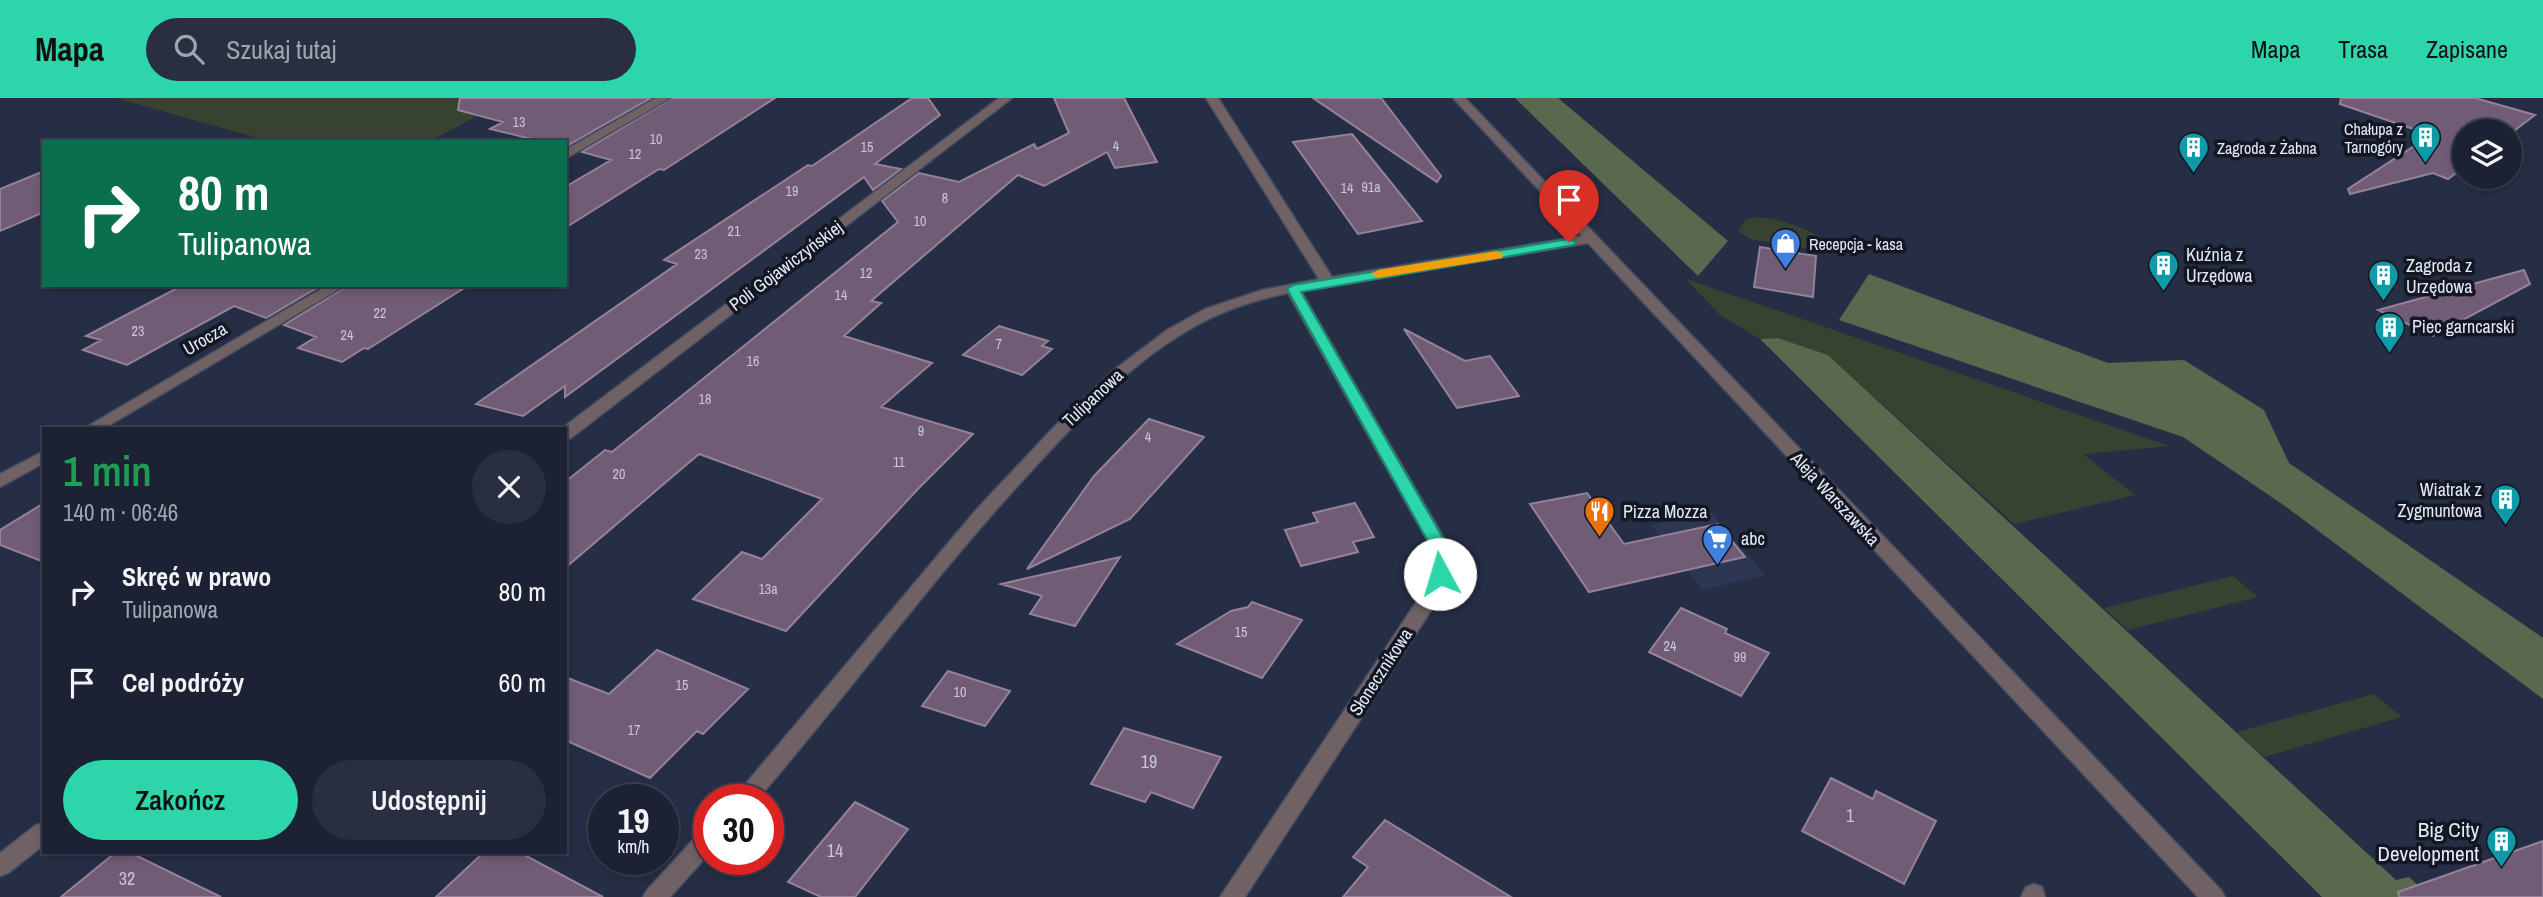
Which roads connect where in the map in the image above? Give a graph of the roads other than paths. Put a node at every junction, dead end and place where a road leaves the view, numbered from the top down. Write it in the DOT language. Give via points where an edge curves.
graph roads {
  1 [pos="664,98"];
  2 [pos="1006,98"];
  3 [pos="1212,98"];
  4 [pos="1459,98"];
  5 [pos="567,154"];
  6 [pos="1590,239"];
  7 [pos="1328,282"];
  8 [pos="336,287"];
  9 [pos="1293,289"];
  10 [pos="94,427"];
  11 [pos="567,432"];
  12 [pos="42,457"];
  13 [pos="0,481"];
  14 [pos="757,784"];
  15 [pos="42,834"];
  16 [pos="693,855"];
  17 [pos="0,866"];
  18 [pos="655,897"];
  19 [pos="1232,897"];
  20 [pos="2213,897"];
  1 -- 5 [label="street"];
  2 -- 11 [label="street, Poli Gojawiczyńskiej"];
  3 -- 7 [label="street"];
  4 -- 6 [label="street, Aleja Warszawska"];
  6 -- 7 [label="street, Tulipanowa"];
  6 -- 20 [label="street, Aleja Warszawska"];
  7 -- 9 [label="street, Tulipanowa"];
  8 -- 10 [label="street, Urocza"];
  9 -- 14 [label="street, Tulipanowa" via="1233,303 1197,318 1137,357 999,493"];
  9 -- 19 [label="street, Słonecznikowa" via="1443,552 1440,574 1425,604"];
  12 -- 13 [label="street"];
  15 -- 17 [label="street"];
  16 -- 18 [label="street"];
}
